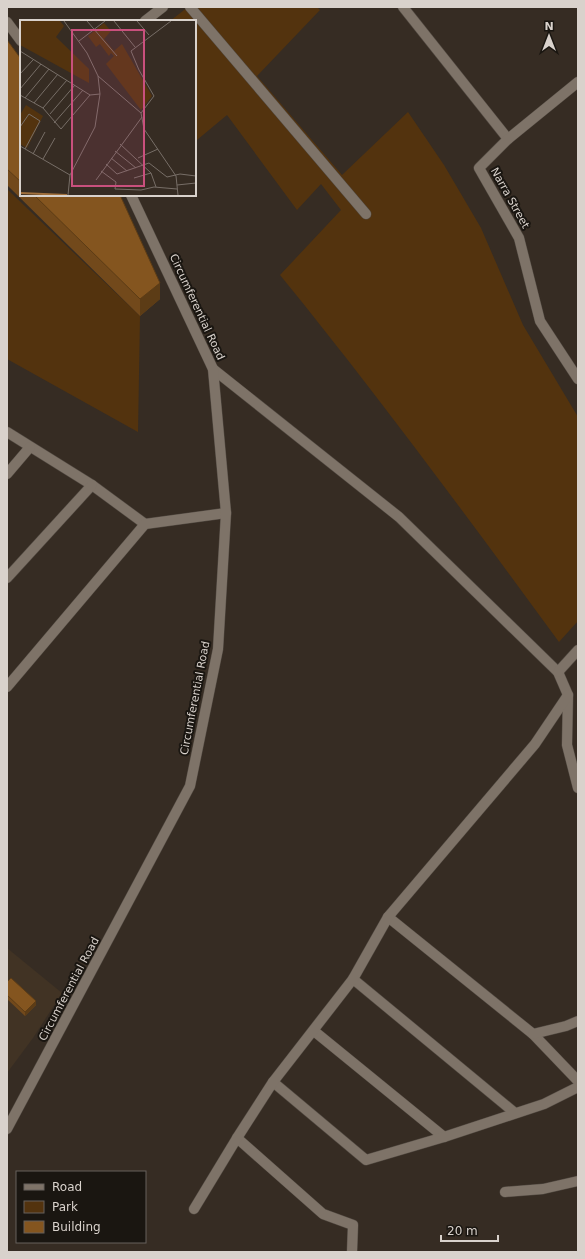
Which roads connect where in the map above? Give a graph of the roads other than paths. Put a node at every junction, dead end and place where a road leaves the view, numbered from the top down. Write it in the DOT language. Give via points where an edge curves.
graph roads {
  1 [pos="163,7"];
  2 [pos="190,7"];
  3 [pos="403,7"];
  4 [pos="147,20"];
  5 [pos="7,22"];
  6 [pos="20,40"];
  7 [pos="578,82"];
  8 [pos="508,139"];
  9 [pos="131,196"];
  10 [pos="366,214"];
  11 [pos="213,369"];
  12 [pos="578,379"];
  13 [pos="7,432"];
  14 [pos="30,447"];
  15 [pos="7,474"];
  16 [pos="92,485"];
  17 [pos="226,513"];
  18 [pos="145,524"];
  19 [pos="7,578"];
  20 [pos="578,650"];
  21 [pos="558,672"];
  22 [pos="7,686"];
  23 [pos="568,695"];
  24 [pos="578,788"];
  25 [pos="388,917"];
  26 [pos="353,979"];
  27 [pos="578,1021"];
  28 [pos="314,1031"];
  29 [pos="533,1034"];
  30 [pos="578,1081"];
  31 [pos="273,1082"];
  32 [pos="578,1087"];
  33 [pos="515,1113"];
  34 [pos="7,1129"];
  35 [pos="444,1137"];
  36 [pos="237,1138"];
  37 [pos="578,1181"];
  38 [pos="506,1192"];
  39 [pos="194,1209"];
  40 [pos="352,1252"];
  1 -- 4 [label="street"];
  2 -- 10 [label="street"];
  3 -- 8 [label="street"];
  5 -- 6 [label="street"];
  7 -- 8 [label="street, Narra Street"];
  8 -- 12 [label="street, Narra Street" via="479,168 519,238 540,321"];
  9 -- 11 [label="street, Circumferential Road"];
  11 -- 17 [label="street, Circumferential Road"];
  11 -- 21 [label="street" via="399,517"];
  13 -- 14 [label="street"];
  14 -- 15 [label="street"];
  14 -- 16 [label="street"];
  16 -- 18 [label="street"];
  16 -- 19 [label="street"];
  17 -- 18 [label="street"];
  17 -- 34 [label="street, Circumferential Road" via="218,650 190,786"];
  18 -- 22 [label="street"];
  20 -- 21 [label="street"];
  21 -- 23 [label="street"];
  23 -- 24 [label="street" via="567,745"];
  23 -- 25 [label="street" via="535,744"];
  25 -- 26 [label="street"];
  25 -- 29 [label="street"];
  26 -- 28 [label="street"];
  26 -- 33 [label="street"];
  27 -- 29 [label="street"];
  28 -- 31 [label="street"];
  28 -- 35 [label="street"];
  29 -- 30 [label="street"];
  31 -- 35 [label="street" via="366,1160"];
  31 -- 36 [label="street"];
  32 -- 33 [label="street" via="544,1104"];
  33 -- 35 [label="street"];
  36 -- 39 [label="street"];
  36 -- 40 [label="street" via="323,1214 353,1225"];
  37 -- 38 [label="street" via="544,1189"];
}
